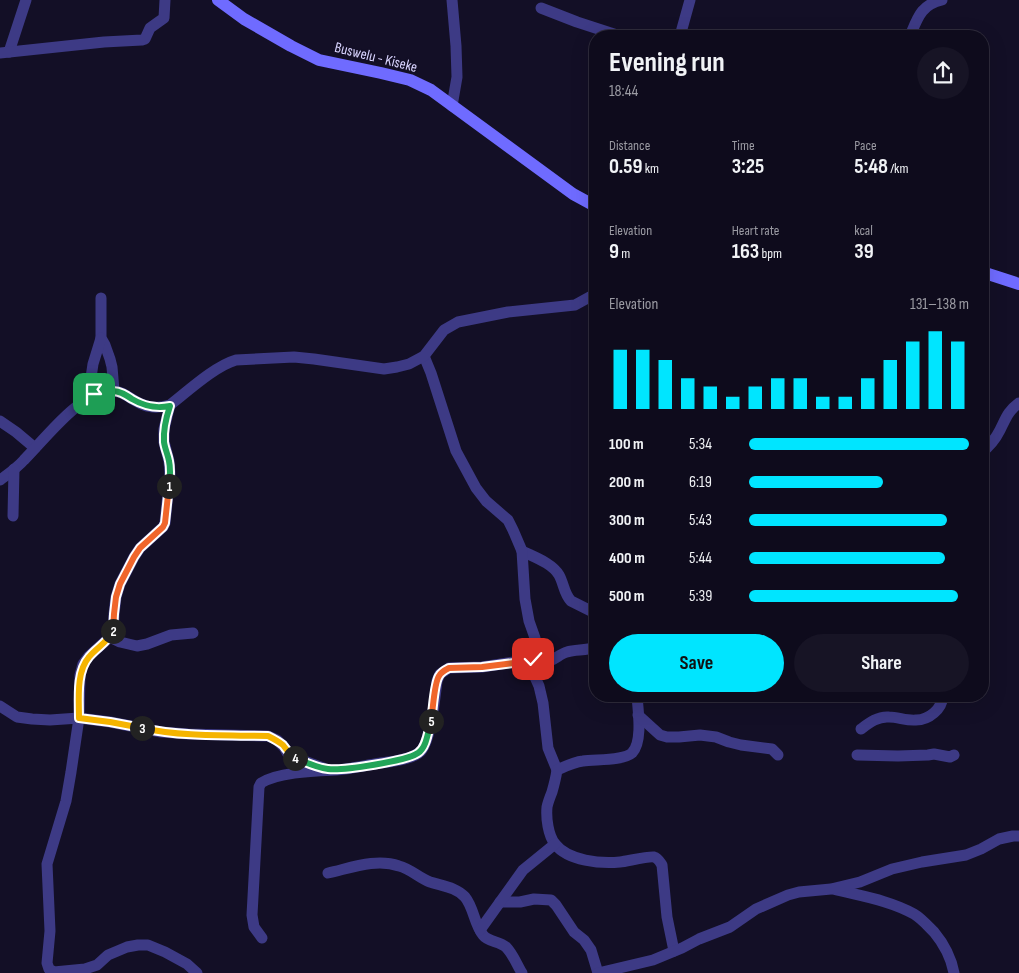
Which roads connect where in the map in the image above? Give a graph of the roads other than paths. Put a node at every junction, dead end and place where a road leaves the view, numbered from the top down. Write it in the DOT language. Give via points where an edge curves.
graph roads {
  1 [pos="26,0"];
  2 [pos="165,0"];
  3 [pos="218,0"];
  4 [pos="452,0"];
  5 [pos="690,0"];
  6 [pos="942,0"];
  7 [pos="541,8"];
  8 [pos="602,30"];
  9 [pos="682,30"];
  10 [pos="912,30"];
  11 [pos="4,52"];
  12 [pos="452,106"];
  13 [pos="589,203"];
  14 [pos="989,274"];
  15 [pos="1019,284"];
  16 [pos="589,297"];
  17 [pos="101,298"];
  18 [pos="101,338"];
  19 [pos="424,356"];
  20 [pos="114,391"];
  21 [pos="88,398"];
  22 [pos="1019,403"];
  23 [pos="170,406"];
  24 [pos="0,421"];
  25 [pos="989,446"];
  26 [pos="35,448"];
  27 [pos="14,469"];
  28 [pos="0,480"];
  29 [pos="13,516"];
  30 [pos="522,551"];
  31 [pos="589,610"];
  32 [pos="193,633"];
  33 [pos="110,637"];
  34 [pos="589,650"];
  35 [pos="538,659"];
  36 [pos="521,662"];
  37 [pos="637,702"];
  38 [pos="941,702"];
  39 [pos="0,706"];
  40 [pos="638,715"];
  41 [pos="79,718"];
  42 [pos="861,729"];
  43 [pos="778,755"];
  44 [pos="857,755"];
  45 [pos="954,755"];
  46 [pos="326,769"];
  47 [pos="557,770"];
  48 [pos="1019,836"];
  49 [pos="555,844"];
  50 [pos="328,873"];
  51 [pos="831,888"];
  52 [pos="500,902"];
  53 [pos="480,930"];
  54 [pos="262,938"];
  55 [pos="674,951"];
  56 [pos="197,973"];
  57 [pos="522,973"];
  58 [pos="598,973"];
  59 [pos="954,973"];
  1 -- 11 [label="street"];
  2 -- 11 [label="street" via="164,18 150,28 142,40"];
  3 -- 12 [label="main road, Buswelu - Kiseke" via="244,19 319,60 410,80 431,90"];
  4 -- 12 [label="street" via="457,77"];
  5 -- 9 [label="street"];
  6 -- 10 [label="street" via="924,8"];
  7 -- 8 [label="street"];
  12 -- 13 [label="main road, Buswelu - Kiseke" via="572,194"];
  14 -- 15 [label="main road"];
  16 -- 19 [label="street" via="575,305 508,312 458,322 444,330"];
  17 -- 18 [label="street"];
  18 -- 20 [label="street" via="112,367"];
  18 -- 21 [label="street"];
  19 -- 23 [label="street" via="409,364 384,368 294,357 236,360 218,368"];
  19 -- 30 [label="street" via="456,452 476,488 508,520"];
  20 -- 21 [label="street"];
  20 -- 23 [label="street" via="146,406"];
  21 -- 26 [label="street"];
  22 -- 25 [label="street" via="1007,415"];
  23 -- 33 [label="street" via="164,429 170,474 165,523 140,548 120,584"];
  24 -- 26 [label="street"];
  26 -- 27 [label="street"];
  27 -- 28 [label="street"];
  27 -- 29 [label="street"];
  30 -- 31 [label="street" via="554,570 560,576 568,598"];
  30 -- 35 [label="street" via="525,599"];
  32 -- 33 [label="street" via="171,635 137,646"];
  33 -- 41 [label="street" via="83,664"];
  34 -- 35 [label="street" via="565,652 546,662"];
  35 -- 36 [label="street"];
  36 -- 46 [label="street" via="449,668 440,674 436,681 426,743 420,752 394,762"];
  36 -- 47 [label="street" via="530,666 539,686 548,748"];
  37 -- 40 [label="street"];
  38 -- 42 [label="street" via="927,717 904,720 889,716"];
  39 -- 41 [label="street" via="17,717"];
  40 -- 43 [label="street" via="667,737 716,737 735,744 772,749"];
  40 -- 47 [label="street" via="636,747 628,755 572,763"];
  41 -- 46 [label="street" via="160,732 268,736 277,740 288,754"];
  41 -- 56 [label="street" via="66,801 47,864 49,969 59,972 84,969 127,947 148,945 187,964"];
  44 -- 45 [label="street"];
  46 -- 54 [label="street" via="273,778 261,783 259,788 252,915 254,927"];
  47 -- 49 [label="street" via="547,807 547,823"];
  48 -- 51 [label="street" via="999,839 966,855 892,869 860,882"];
  49 -- 52 [label="street" via="523,870"];
  49 -- 55 [label="street" via="561,850 590,862 650,857 660,860"];
  50 -- 53 [label="street" via="375,862 400,866 422,879 462,894"];
  51 -- 55 [label="street" via="788,895 756,909 730,927"];
  51 -- 59 [label="street" via="915,914 943,944"];
  52 -- 53 [label="street"];
  52 -- 58 [label="street" via="551,900 591,950"];
  53 -- 57 [label="street" via="489,940 506,947"];
  55 -- 58 [label="street" via="653,960"];
}
